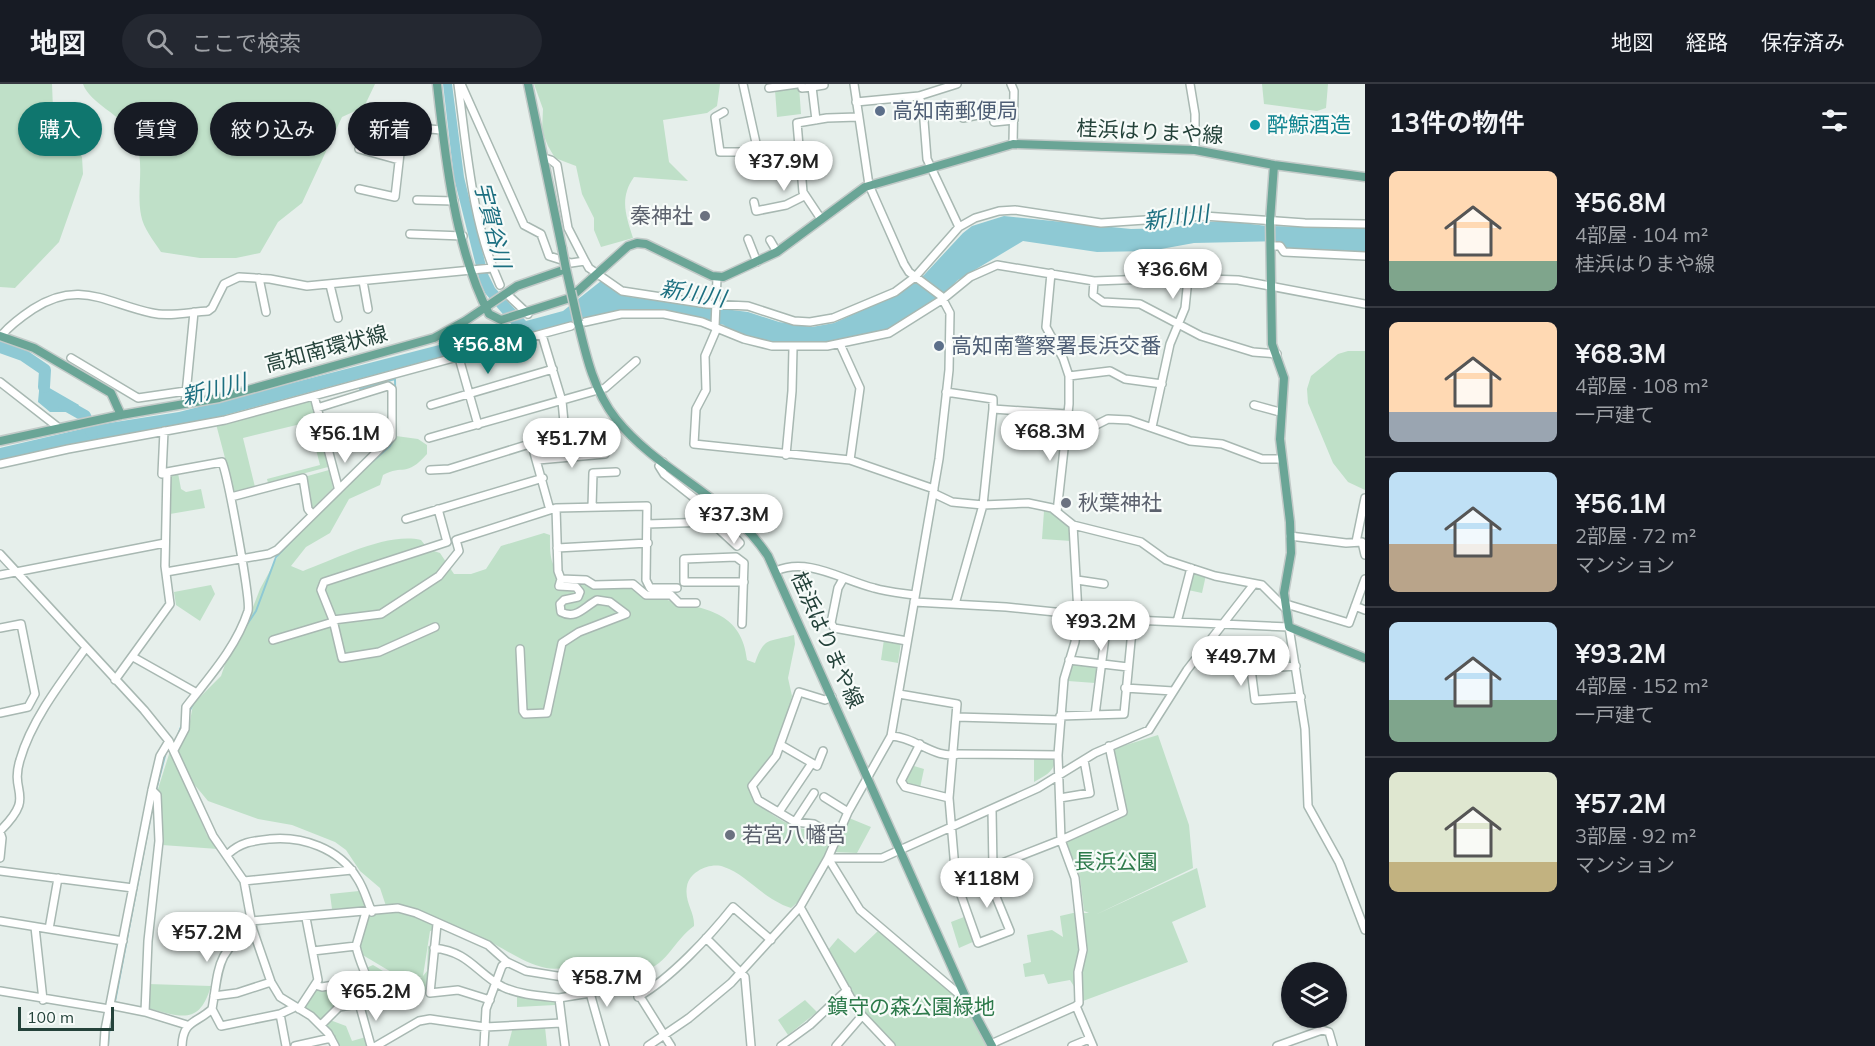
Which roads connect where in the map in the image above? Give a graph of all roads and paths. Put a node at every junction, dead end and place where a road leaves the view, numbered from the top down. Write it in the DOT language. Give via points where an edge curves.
graph roads {
  1 [pos="437,84"];
  2 [pos="459,84"];
  3 [pos="528,84"];
  4 [pos="743,84"];
  5 [pos="796,84"];
  6 [pos="801,84"];
  7 [pos="854,84"];
  8 [pos="957,84"];
  9 [pos="1011,84"];
  10 [pos="1190,84"];
  11 [pos="824,85"];
  12 [pos="812,87"];
  13 [pos="769,88"];
  14 [pos="930,88"];
  15 [pos="919,96"];
  16 [pos="856,102"];
  17 [pos="724,112"];
  18 [pos="962,112"];
  19 [pos="858,117"];
  20 [pos="816,120"];
  21 [pos="1014,120"];
  22 [pos="432,129"];
  23 [pos="442,130"];
  24 [pos="1013,144"];
  25 [pos="800,146"];
  26 [pos="1195,150"];
  27 [pos="759,152"];
  28 [pos="384,156"];
  29 [pos="399,156"];
  30 [pos="544,158"];
  31 [pos="399,160"];
  32 [pos="1274,165"];
  33 [pos="930,168"];
  34 [pos="1365,177"];
  35 [pos="869,185"];
  36 [pos="359,189"];
  37 [pos="804,196"];
  38 [pos="417,200"];
  39 [pos="454,201"];
  40 [pos="754,202"];
  41 [pos="822,219"];
  42 [pos="1270,223"];
  43 [pos="1365,224"];
  44 [pos="959,227"];
  45 [pos="410,234"];
  46 [pos="463,236"];
  47 [pos="748,239"];
  48 [pos="770,240"];
  49 [pos="1271,244"];
  50 [pos="777,252"];
  51 [pos="1365,256"];
  52 [pos="585,261"];
  53 [pos="757,262"];
  54 [pos="491,268"];
  55 [pos="566,269"];
  56 [pos="473,271"];
  57 [pos="1051,273"];
  58 [pos="599,274"];
  59 [pos="916,277"];
  60 [pos="259,278"];
  61 [pos="717,278"];
  62 [pos="1188,279"];
  63 [pos="363,280"];
  64 [pos="1094,281"];
  65 [pos="330,285"];
  66 [pos="1273,288"];
  67 [pos="505,292"];
  68 [pos="942,298"];
  69 [pos="488,304"];
  70 [pos="1365,304"];
  71 [pos="718,305"];
  72 [pos="368,309"];
  73 [pos="194,312"];
  74 [pos="267,312"];
  75 [pos="525,314"];
  76 [pos="338,318"];
  77 [pos="578,324"];
  78 [pos="1178,325"];
  79 [pos="716,326"];
  80 [pos="542,335"];
  81 [pos="0,336"];
  82 [pos="840,344"];
  83 [pos="793,348"];
  84 [pos="1277,354"];
  85 [pos="71,358"];
  86 [pos="459,358"];
  87 [pos="636,361"];
  88 [pos="552,369"];
  89 [pos="1069,376"];
  90 [pos="0,382"];
  91 [pos="1162,384"];
  92 [pos="598,390"];
  93 [pos="468,393"];
  94 [pos="946,393"];
  95 [pos="159,394"];
  96 [pos="186,396"];
  97 [pos="314,396"];
  98 [pos="562,401"];
  99 [pos="431,405"];
  100 [pos="1254,405"];
  101 [pos="163,408"];
  102 [pos="317,408"];
  103 [pos="993,409"];
  104 [pos="1281,412"];
  105 [pos="121,414"];
  106 [pos="1067,414"];
  107 [pos="1067,423"];
  108 [pos="478,425"];
  109 [pos="1152,427"];
  110 [pos="58,428"];
  111 [pos="164,431"];
  112 [pos="429,438"];
  113 [pos="0,441"];
  114 [pos="531,441"];
  115 [pos="605,454"];
  116 [pos="786,455"];
  117 [pos="1282,459"];
  118 [pos="538,460"];
  119 [pos="850,460"];
  120 [pos="663,462"];
  121 [pos="0,464"];
  122 [pos="430,470"];
  123 [pos="167,472"];
  124 [pos="616,472"];
  125 [pos="543,478"];
  126 [pos="338,487"];
  127 [pos="933,491"];
  128 [pos="231,497"];
  129 [pos="1365,498"];
  130 [pos="983,505"];
  131 [pos="592,507"];
  132 [pos="438,509"];
  133 [pos="553,509"];
  134 [pos="1057,512"];
  135 [pos="312,514"];
  136 [pos="406,519"];
  137 [pos="647,524"];
  138 [pos="1362,524"];
  139 [pos="1073,525"];
  140 [pos="1290,536"];
  141 [pos="1356,542"];
  142 [pos="165,543"];
  143 [pos="648,543"];
  144 [pos="737,546"];
  145 [pos="557,548"];
  146 [pos="0,554"];
  147 [pos="1365,555"];
  148 [pos="736,557"];
  149 [pos="241,558"];
  150 [pos="1191,568"];
  151 [pos="15,570"];
  152 [pos="776,571"];
  153 [pos="166,572"];
  154 [pos="0,575"];
  155 [pos="561,579"];
  156 [pos="843,579"];
  157 [pos="1365,579"];
  158 [pos="1077,580"];
  159 [pos="744,582"];
  160 [pos="1104,584"];
  161 [pos="1254,584"];
  162 [pos="677,588"];
  163 [pos="915,598"];
  164 [pos="696,603"];
  165 [pos="955,603"];
  166 [pos="1355,606"];
  167 [pos="1286,607"];
  168 [pos="1365,610"];
  169 [pos="1078,613"];
  170 [pos="1133,620"];
  171 [pos="333,621"];
  172 [pos="1177,622"];
  173 [pos="742,624"];
  174 [pos="1220,625"];
  175 [pos="435,627"];
  176 [pos="1289,627"];
  177 [pos="0,628"];
  178 [pos="1106,629"];
  179 [pos="273,640"];
  180 [pos="907,641"];
  181 [pos="85,649"];
  182 [pos="520,649"];
  183 [pos="1249,651"];
  184 [pos="133,657"];
  185 [pos="1365,658"];
  186 [pos="1069,660"];
  187 [pos="1101,664"];
  188 [pos="1296,666"];
  189 [pos="1128,667"];
  190 [pos="1251,669"];
  191 [pos="115,680"];
  192 [pos="1125,688"];
  193 [pos="1173,691"];
  194 [pos="197,693"];
  195 [pos="899,694"];
  196 [pos="832,697"];
  197 [pos="1301,697"];
  198 [pos="0,713"];
  199 [pos="1095,715"];
  200 [pos="956,717"];
  201 [pos="1060,718"];
  202 [pos="891,736"];
  203 [pos="920,744"];
  204 [pos="171,745"];
  205 [pos="781,745"];
  206 [pos="1109,746"];
  207 [pos="823,751"];
  208 [pos="1058,755"];
  209 [pos="952,756"];
  210 [pos="1084,760"];
  211 [pos="812,763"];
  212 [pos="1060,776"];
  213 [pos="869,779"];
  214 [pos="152,790"];
  215 [pos="813,793"];
  216 [pos="824,797"];
  217 [pos="949,798"];
  218 [pos="1060,798"];
  219 [pos="992,810"];
  220 [pos="779,812"];
  221 [pos="848,812"];
  222 [pos="795,822"];
  223 [pos="950,828"];
  224 [pos="0,832"];
  225 [pos="837,838"];
  226 [pos="1061,840"];
  227 [pos="901,850"];
  228 [pos="228,854"];
  229 [pos="0,858"];
  230 [pos="828,858"];
  231 [pos="989,869"];
  232 [pos="352,870"];
  233 [pos="0,871"];
  234 [pos="58,878"];
  235 [pos="244,880"];
  236 [pos="956,881"];
  237 [pos="133,888"];
  238 [pos="800,907"];
  239 [pos="369,912"];
  240 [pos="306,918"];
  241 [pos="0,921"];
  242 [pos="251,921"];
  243 [pos="437,924"];
  244 [pos="35,927"];
  245 [pos="49,929"];
  246 [pos="253,930"];
  247 [pos="1365,930"];
  248 [pos="706,938"];
  249 [pos="771,940"];
  250 [pos="123,941"];
  251 [pos="356,946"];
  252 [pos="434,948"];
  253 [pos="313,951"];
  254 [pos="507,962"];
  255 [pos="741,972"];
  256 [pos="369,979"];
  257 [pos="271,982"];
  258 [pos="496,982"];
  259 [pos="629,982"];
  260 [pos="315,985"];
  261 [pos="847,990"];
  262 [pos="0,991"];
  263 [pos="590,993"];
  264 [pos="214,996"];
  265 [pos="965,996"];
  266 [pos="638,997"];
  267 [pos="559,998"];
  268 [pos="43,1000"];
  269 [pos="490,1000"];
  270 [pos="359,1003"];
  271 [pos="1076,1006"];
  272 [pos="110,1007"];
  273 [pos="296,1008"];
  274 [pos="212,1009"];
  275 [pos="145,1012"];
  276 [pos="280,1014"];
  277 [pos="861,1017"];
  278 [pos="561,1023"];
  279 [pos="187,1025"];
  280 [pos="321,1025"];
  281 [pos="485,1027"];
  282 [pos="664,1035"];
  283 [pos="331,1038"];
  284 [pos="1091,1042"];
  285 [pos="996,1044"];
  286 [pos="786,1045"];
  287 [pos="104,1046"];
  288 [pos="182,1046"];
  289 [pos="286,1046"];
  290 [pos="295,1046"];
  291 [pos="335,1046"];
  292 [pos="371,1046"];
  293 [pos="376,1046"];
  294 [pos="484,1046"];
  295 [pos="565,1046"];
  296 [pos="605,1046"];
  297 [pos="648,1046"];
  298 [pos="671,1046"];
  299 [pos="751,1046"];
  300 [pos="836,1046"];
  301 [pos="891,1046"];
  302 [pos="1072,1046"];
  303 [pos="1277,1046"];
  304 [pos="1333,1046"];
  1 -- 23 [label="main road"];
  2 -- 52 [label="street" via="521,221 541,234 549,256 571,263"];
  2 -- 54 [label="street" via="469,171"];
  3 -- 30 [label="main road, 桂浜はりまや線"];
  4 -- 27 [label="street"];
  5 -- 13 [label="street"];
  6 -- 12 [label="street" via="802,88"];
  7 -- 16 [label="street"];
  8 -- 14 [label="street"];
  9 -- 21 [label="street"];
  10 -- 26 [label="street"];
  11 -- 12 [label="street"];
  12 -- 20 [label="street"];
  14 -- 15 [label="street"];
  15 -- 16 [label="street"];
  15 -- 33 [label="street"];
  16 -- 19 [label="street"];
  17 -- 27 [label="street" via="715,117 720,152"];
  18 -- 21 [label="street" via="963,118 993,112 994,122"];
  19 -- 20 [label="street"];
  19 -- 35 [label="street"];
  20 -- 25 [label="street" via="797,123"];
  21 -- 24 [label="street"];
  22 -- 23 [label="street"];
  23 -- 39 [label="main road"];
  24 -- 26 [label="main road, 桂浜はりまや線"];
  24 -- 33 [label="main road, 桂浜はりまや線"];
  25 -- 27 [label="street"];
  25 -- 37 [label="street"];
  26 -- 32 [label="main road, 桂浜はりまや線"];
  28 -- 31 [label="street"];
  29 -- 31 [label="street"];
  30 -- 52 [label="street" via="557,165 568,228"];
  30 -- 55 [label="main road, 桂浜はりまや線, bridge"];
  31 -- 36 [label="street" via="395,197"];
  32 -- 34 [label="main road, 桂浜はりまや線"];
  32 -- 42 [label="main road"];
  33 -- 35 [label="main road, 桂浜はりまや線"];
  33 -- 44 [label="street"];
  35 -- 41 [label="main road, 桂浜はりまや線"];
  35 -- 59 [label="street" via="900,255"];
  37 -- 40 [label="street" via="786,205 756,211"];
  37 -- 41 [label="street"];
  38 -- 39 [label="street"];
  39 -- 46 [label="main road"];
  41 -- 50 [label="main road, 桂浜はりまや線"];
  42 -- 43 [label="street"];
  42 -- 44 [label="street" via="1204,216 1101,223 1006,210 985,214"];
  42 -- 49 [label="main road"];
  44 -- 59 [label="street"];
  45 -- 46 [label="street"];
  46 -- 56 [label="main road"];
  47 -- 53 [label="street"];
  48 -- 50 [label="street"];
  49 -- 51 [label="street" via="1280,246 1284,252"];
  49 -- 66 [label="main road"];
  50 -- 53 [label="main road, 桂浜はりまや線"];
  52 -- 58 [label="street"];
  53 -- 61 [label="main road, 桂浜はりまや線"];
  54 -- 56 [label="street"];
  54 -- 67 [label="street"];
  55 -- 67 [label="main road, 高知南環状線"];
  55 -- 77 [label="main road, 桂浜はりまや線, bridge"];
  56 -- 63 [label="street"];
  56 -- 69 [label="main road"];
  57 -- 64 [label="street"];
  57 -- 68 [label="street" via="989,267"];
  57 -- 89 [label="street" via="1046,327"];
  58 -- 61 [label="main road" via="628,246 641,243"];
  58 -- 71 [label="street" via="626,293"];
  58 -- 75 [label="main road" via="570,298"];
  59 -- 68 [label="street"];
  59 -- 71 [label="street" via="872,303 810,322 794,321 748,306"];
  60 -- 65 [label="street" via="307,286"];
  60 -- 73 [label="street" via="232,278 224,284 212,308"];
  60 -- 74 [label="street"];
  61 -- 71 [label="street"];
  62 -- 64 [label="street"];
  62 -- 66 [label="street" via="1238,280"];
  62 -- 78 [label="street" via="1185,308"];
  63 -- 65 [label="street"];
  63 -- 72 [label="street"];
  64 -- 78 [label="street" via="1093,295 1103,302 1140,304"];
  65 -- 76 [label="street"];
  66 -- 70 [label="street"];
  66 -- 84 [label="main road" via="1272,344"];
  67 -- 69 [label="main road, 高知南環状線"];
  67 -- 75 [label="street"];
  68 -- 82 [label="street" via="889,333"];
  68 -- 94 [label="street" via="950,313"];
  69 -- 75 [label="main road" via="493,318 508,320"];
  69 -- 96 [label="main road, 高知南環状線" via="434,338 219,398"];
  71 -- 79 [label="street"];
  73 -- 81 [label="street" via="152,313 122,302 63,294 18,319"];
  73 -- 96 [label="street"];
  77 -- 79 [label="street" via="621,314 664,314"];
  77 -- 80 [label="street"];
  77 -- 92 [label="main road, 桂浜はりまや線"];
  78 -- 84 [label="street" via="1253,352"];
  78 -- 91 [label="street"];
  79 -- 83 [label="street" via="744,339"];
  79 -- 116 [label="street" via="705,357 706,390 696,409 694,444"];
  80 -- 86 [label="street"];
  80 -- 88 [label="street"];
  81 -- 105 [label="main road" via="34,348 111,393"];
  82 -- 83 [label="street"];
  82 -- 119 [label="street" via="860,387"];
  83 -- 116 [label="street"];
  84 -- 104 [label="main road" via="1284,378"];
  85 -- 95 [label="street" via="138,398"];
  86 -- 93 [label="street"];
  86 -- 97 [label="street"];
  87 -- 92 [label="street"];
  88 -- 93 [label="street"];
  88 -- 98 [label="street"];
  89 -- 91 [label="street" via="1110,370 1125,378"];
  89 -- 106 [label="street"];
  90 -- 110 [label="street"];
  91 -- 109 [label="street"];
  92 -- 98 [label="street"];
  92 -- 120 [label="main road, 桂浜はりまや線" via="630,434"];
  93 -- 99 [label="street"];
  93 -- 108 [label="street"];
  94 -- 103 [label="street" via="993,399"];
  94 -- 127 [label="street"];
  95 -- 96 [label="street"];
  95 -- 101 [label="street"];
  96 -- 101 [label="main road, 高知南環状線"];
  97 -- 102 [label="street"];
  97 -- 111 [label="street" via="225,420"];
  98 -- 108 [label="street"];
  98 -- 114 [label="street" via="565,433"];
  100 -- 104 [label="street"];
  101 -- 105 [label="main road, 高知南環状線"];
  102 -- 126 [label="street"];
  102 -- 126 [label="street" via="388,386 392,389 392,438"];
  103 -- 106 [label="street"];
  103 -- 130 [label="street"];
  104 -- 117 [label="main road"];
  105 -- 110 [label="main road, 高知南環状線"];
  106 -- 107 [label="street"];
  107 -- 109 [label="street" via="1090,428 1108,419"];
  107 -- 134 [label="street"];
  108 -- 112 [label="street"];
  109 -- 117 [label="street" via="1190,441 1222,444 1262,459"];
  110 -- 113 [label="main road, 高知南環状線"];
  111 -- 121 [label="street"];
  111 -- 123 [label="street" via="162,474"];
  114 -- 118 [label="street"];
  114 -- 122 [label="street" via="449,469"];
  115 -- 118 [label="street"];
  116 -- 119 [label="street"];
  117 -- 140 [label="main road"];
  118 -- 125 [label="street"];
  119 -- 127 [label="street"];
  120 -- 144 [label="street" via="659,466 664,474 707,508 740,543"];
  120 -- 152 [label="main road, 桂浜はりまや線" via="735,516 759,543"];
  123 -- 128 [label="street" via="222,462"];
  123 -- 142 [label="street"];
  124 -- 131 [label="street" via="593,473"];
  125 -- 132 [label="street"];
  125 -- 133 [label="street"];
  126 -- 135 [label="street"];
  127 -- 130 [label="street" via="952,502"];
  127 -- 163 [label="street"];
  128 -- 135 [label="street" via="303,478"];
  128 -- 149 [label="street"];
  129 -- 138 [label="street"];
  130 -- 134 [label="street" via="1028,503"];
  130 -- 165 [label="street"];
  131 -- 133 [label="street"];
  131 -- 137 [label="street" via="647,506"];
  132 -- 136 [label="street"];
  132 -- 171 [label="street" via="447,542 324,582 321,590"];
  133 -- 145 [label="street"];
  133 -- 171 [label="street" via="456,540 459,550 439,576 381,614"];
  134 -- 139 [label="street"];
  135 -- 149 [label="street" via="276,550"];
  137 -- 143 [label="street"];
  137 -- 144 [label="street" via="711,522"];
  138 -- 141 [label="street"];
  139 -- 150 [label="street" via="1141,542 1166,560"];
  139 -- 158 [label="street"];
  140 -- 141 [label="street"];
  140 -- 167 [label="main road" via="1291,553 1284,584"];
  141 -- 147 [label="street" via="1362,542"];
  142 -- 151 [label="street"];
  142 -- 153 [label="street"];
  143 -- 145 [label="street"];
  143 -- 162 [label="street" via="646,580 650,588"];
  144 -- 148 [label="street"];
  145 -- 155 [label="street"];
  146 -- 151 [label="street"];
  148 -- 159 [label="street" via="744,563"];
  148 -- 159 [label="street" via="684,559 684,582"];
  149 -- 153 [label="street"];
  149 -- 194 [label="street" via="249,609 221,663"];
  150 -- 161 [label="street"];
  150 -- 172 [label="street"];
  151 -- 154 [label="street"];
  151 -- 181 [label="street"];
  152 -- 156 [label="street" via="788,565 805,566"];
  152 -- 196 [label="main road, 桂浜はりまや線"];
  153 -- 184 [label="street" via="170,604"];
  155 -- 164 [label="street" via="586,580 594,585 633,584 646,595 671,595 679,603"];
  155 -- 182 [label="street" via="559,585 576,587 580,592 578,597 560,604 561,612 568,616 597,600 610,602 626,614 579,632 562,643 547,713 523,711"];
  156 -- 163 [label="street"];
  156 -- 180 [label="street" via="831,623 834,628"];
  157 -- 166 [label="street"];
  158 -- 160 [label="street"];
  158 -- 169 [label="street"];
  159 -- 173 [label="street"];
  161 -- 167 [label="street" via="1262,585"];
  161 -- 174 [label="street"];
  163 -- 165 [label="street"];
  163 -- 180 [label="street"];
  165 -- 169 [label="street"];
  166 -- 167 [label="street" via="1349,623"];
  166 -- 168 [label="street"];
  167 -- 176 [label="main road"];
  169 -- 170 [label="street"];
  169 -- 186 [label="street"];
  170 -- 172 [label="street"];
  170 -- 189 [label="street"];
  171 -- 175 [label="street" via="342,658 351,659 379,652"];
  171 -- 179 [label="street"];
  172 -- 174 [label="street"];
  174 -- 176 [label="street"];
  174 -- 193 [label="street"];
  176 -- 185 [label="main road"];
  176 -- 188 [label="street"];
  177 -- 198 [label="street" via="21,624 35,694 28,708"];
  178 -- 187 [label="street"];
  180 -- 195 [label="street"];
  181 -- 191 [label="street"];
  181 -- 224 [label="street" via="35,725 19,762 20,806"];
  183 -- 190 [label="street"];
  184 -- 191 [label="street"];
  184 -- 194 [label="street"];
  186 -- 187 [label="street"];
  186 -- 201 [label="street"];
  187 -- 189 [label="street"];
  187 -- 199 [label="street"];
  188 -- 190 [label="street"];
  188 -- 197 [label="street"];
  189 -- 192 [label="street"];
  190 -- 197 [label="street" via="1255,700"];
  191 -- 204 [label="street"];
  192 -- 193 [label="street"];
  192 -- 199 [label="street" via="1124,714"];
  193 -- 206 [label="street" via="1149,730"];
  194 -- 204 [label="street" via="186,706 186,723"];
  195 -- 200 [label="street" via="957,704"];
  195 -- 202 [label="street"];
  196 -- 205 [label="street" via="825,700 799,692"];
  196 -- 213 [label="main road, 桂浜はりまや線"];
  197 -- 247 [label="street" via="1308,806 1339,862"];
  199 -- 201 [label="street"];
  200 -- 201 [label="street"];
  200 -- 209 [label="street"];
  201 -- 208 [label="street"];
  202 -- 203 [label="street"];
  202 -- 213 [label="street"];
  203 -- 209 [label="street" via="946,757"];
  203 -- 217 [label="street" via="901,781 905,787"];
  204 -- 214 [label="street" via="160,756"];
  204 -- 228 [label="street" via="208,827"];
  205 -- 211 [label="street"];
  205 -- 220 [label="street" via="752,786 758,800"];
  206 -- 210 [label="street"];
  206 -- 226 [label="street" via="1123,812"];
  207 -- 211 [label="street" via="817,766"];
  208 -- 209 [label="street"];
  208 -- 212 [label="street"];
  209 -- 217 [label="street"];
  210 -- 212 [label="street"];
  210 -- 218 [label="street" via="1090,794"];
  211 -- 220 [label="street"];
  212 -- 218 [label="street"];
  212 -- 219 [label="street"];
  213 -- 221 [label="street"];
  213 -- 227 [label="main road, 桂浜はりまや線"];
  214 -- 237 [label="street"];
  214 -- 275 [label="street" via="158,795 159,841 147,941"];
  215 -- 222 [label="street"];
  216 -- 221 [label="street"];
  217 -- 223 [label="street"];
  218 -- 226 [label="street"];
  219 -- 223 [label="street"];
  219 -- 231 [label="street"];
  220 -- 222 [label="street"];
  221 -- 225 [label="street"];
  222 -- 225 [label="street" via="813,824"];
  223 -- 227 [label="street"];
  223 -- 236 [label="street"];
  224 -- 229 [label="street"];
  225 -- 230 [label="street"];
  226 -- 231 [label="street"];
  226 -- 271 [label="street" via="1075,878 1083,950"];
  227 -- 230 [label="street" via="882,858"];
  227 -- 265 [label="main road, 桂浜はりまや線"];
  228 -- 232 [label="street" via="248,841 304,840 326,849"];
  228 -- 235 [label="street"];
  230 -- 238 [label="street"];
  230 -- 265 [label="street" via="860,910"];
  231 -- 236 [label="street"];
  231 -- 236 [label="street" via="1010,931 978,943"];
  232 -- 235 [label="street"];
  232 -- 239 [label="street"];
  233 -- 234 [label="street"];
  234 -- 237 [label="street"];
  234 -- 245 [label="street"];
  235 -- 242 [label="street"];
  237 -- 250 [label="street"];
  238 -- 249 [label="street"];
  238 -- 261 [label="street"];
  239 -- 240 [label="street"];
  239 -- 243 [label="street" via="398,908"];
  239 -- 251 [label="street"];
  240 -- 242 [label="street"];
  240 -- 253 [label="street"];
  241 -- 244 [label="street"];
  242 -- 246 [label="street"];
  243 -- 252 [label="street"];
  243 -- 254 [label="street" via="488,945"];
  244 -- 245 [label="street"];
  244 -- 268 [label="street"];
  245 -- 250 [label="street"];
  246 -- 257 [label="street"];
  246 -- 264 [label="street" via="225,951 219,962"];
  248 -- 249 [label="street" via="734,907"];
  248 -- 255 [label="street"];
  248 -- 266 [label="street" via="658,986"];
  249 -- 255 [label="street"];
  250 -- 272 [label="street"];
  251 -- 253 [label="street"];
  251 -- 256 [label="street"];
  252 -- 258 [label="street" via="459,954"];
  252 -- 269 [label="street" via="430,993 458,990"];
  253 -- 260 [label="street" via="318,980"];
  254 -- 258 [label="street"];
  254 -- 259 [label="street" via="526,971 563,976 619,963"];
  255 -- 282 [label="street" via="690,1018"];
  255 -- 299 [label="street" via="745,977"];
  256 -- 260 [label="street"];
  256 -- 270 [label="street" via="373,1001"];
  257 -- 264 [label="street"];
  257 -- 273 [label="street" via="280,997"];
  258 -- 267 [label="street" via="518,992"];
  258 -- 269 [label="street"];
  259 -- 263 [label="street"];
  259 -- 266 [label="street"];
  260 -- 273 [label="street"];
  261 -- 277 [label="street"];
  261 -- 286 [label="street"];
  262 -- 268 [label="street"];
  263 -- 267 [label="street"];
  263 -- 296 [label="street"];
  264 -- 274 [label="street"];
  265 -- 285 [label="main road, 桂浜はりまや線"];
  266 -- 282 [label="street"];
  267 -- 278 [label="street"];
  268 -- 272 [label="street"];
  269 -- 281 [label="street"];
  270 -- 280 [label="street" via="339,1007"];
  270 -- 292 [label="street"];
  271 -- 284 [label="street"];
  271 -- 285 [label="street"];
  272 -- 275 [label="street"];
  272 -- 287 [label="street"];
  273 -- 276 [label="street"];
  273 -- 280 [label="street"];
  274 -- 276 [label="street" via="221,1026"];
  274 -- 279 [label="street"];
  275 -- 279 [label="street"];
  276 -- 289 [label="street"];
  277 -- 300 [label="street"];
  277 -- 301 [label="street"];
  278 -- 281 [label="street"];
  278 -- 295 [label="street"];
  279 -- 288 [label="street"];
  280 -- 283 [label="street"];
  281 -- 293 [label="street" via="430,1019 419,1021"];
  281 -- 294 [label="street"];
  282 -- 297 [label="street"];
  282 -- 298 [label="street"];
  283 -- 290 [label="street"];
  283 -- 291 [label="street"];
  284 -- 302 [label="street"];
  303 -- 304 [label="street" via="1322,1030 1329,1032"];
}
